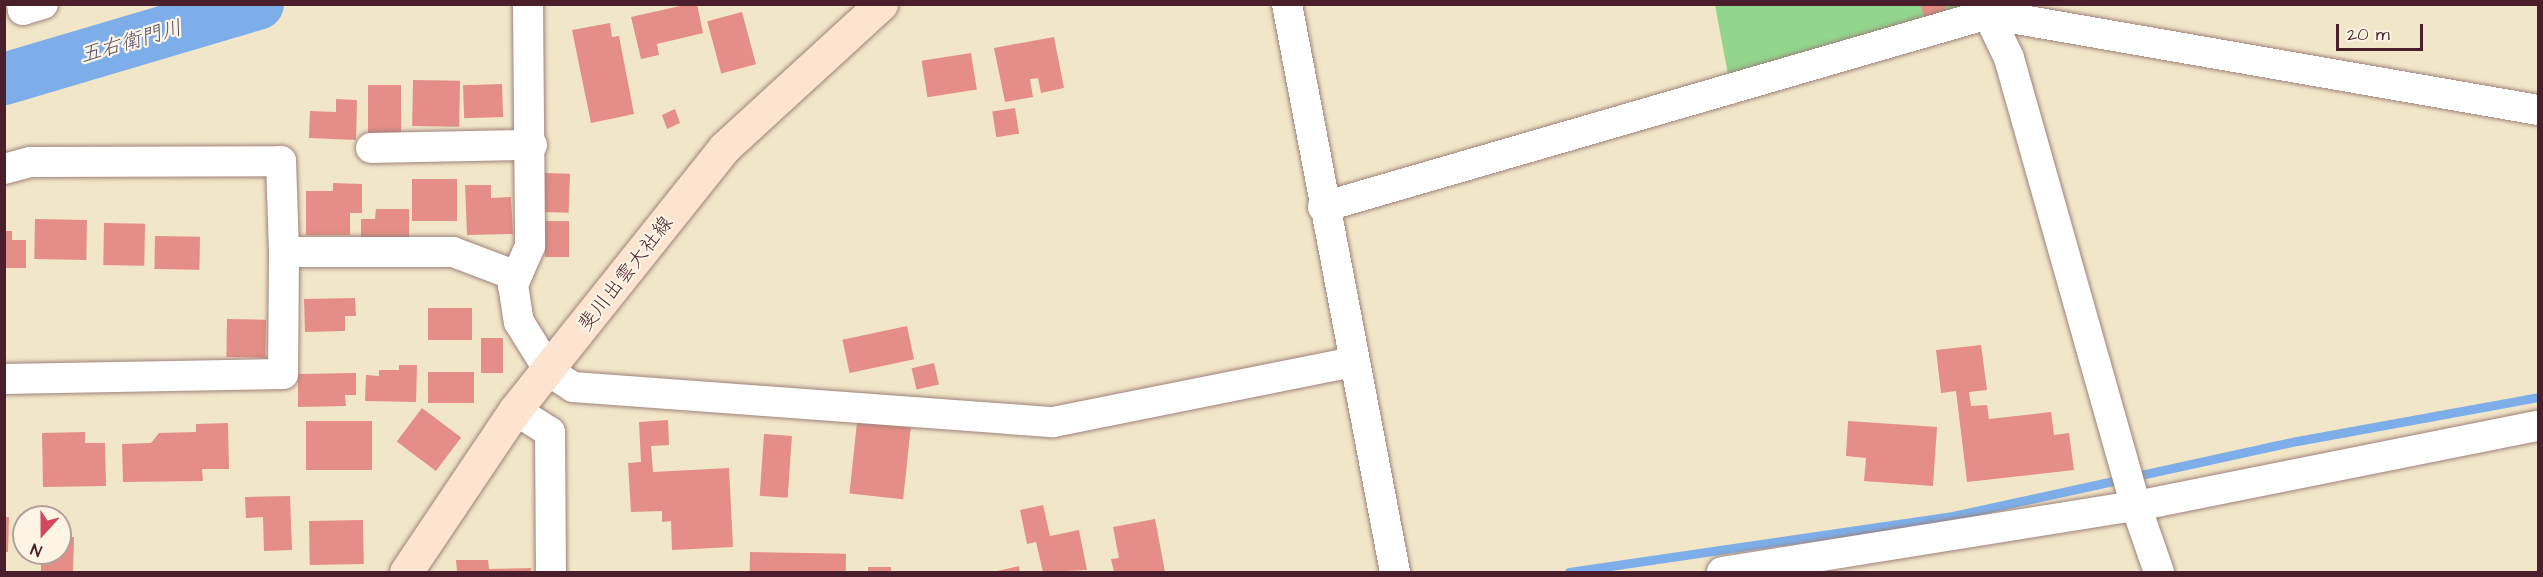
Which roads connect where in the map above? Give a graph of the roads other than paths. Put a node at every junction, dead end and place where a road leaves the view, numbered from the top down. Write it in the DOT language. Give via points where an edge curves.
graph roads {
  1 [pos="22,4"];
  2 [pos="43,4"];
  3 [pos="528,4"];
  4 [pos="881,4"];
  5 [pos="1287,4"];
  6 [pos="1989,9"];
  7 [pos="2538,110"];
  8 [pos="532,145"];
  9 [pos="371,148"];
  10 [pos="4,169"];
  11 [pos="1323,207"];
  12 [pos="284,252"];
  13 [pos="517,276"];
  14 [pos="1354,362"];
  15 [pos="550,372"];
  16 [pos="4,380"];
  17 [pos="515,410"];
  18 [pos="2538,426"];
  19 [pos="2136,506"];
  20 [pos="406,573"];
  21 [pos="551,573"];
  22 [pos="1395,573"];
  23 [pos="1722,573"];
  24 [pos="2158,573"];
  1 -- 2 [label="street" via="23,10"];
  3 -- 8 [label="street"];
  4 -- 15 [label="main road, 斐川出雲大社線" via="724,148"];
  5 -- 11 [label="street"];
  6 -- 7 [label="street"];
  6 -- 11 [label="street"];
  6 -- 19 [label="street" via="2009,58"];
  8 -- 9 [label="street"];
  8 -- 13 [label="street" via="530,246"];
  10 -- 12 [label="street" via="31,162 281,161"];
  11 -- 14 [label="street"];
  12 -- 13 [label="street" via="453,252"];
  12 -- 16 [label="street" via="284,374"];
  13 -- 15 [label="street" via="513,285 519,322"];
  14 -- 15 [label="street" via="1053,422 573,387"];
  14 -- 22 [label="street"];
  15 -- 17 [label="main road, 斐川出雲大社線"];
  17 -- 20 [label="main road, 斐川出雲大社線"];
  17 -- 21 [label="street" via="550,432"];
  18 -- 19 [label="street"];
  19 -- 23 [label="street"];
  19 -- 24 [label="street"];
}
